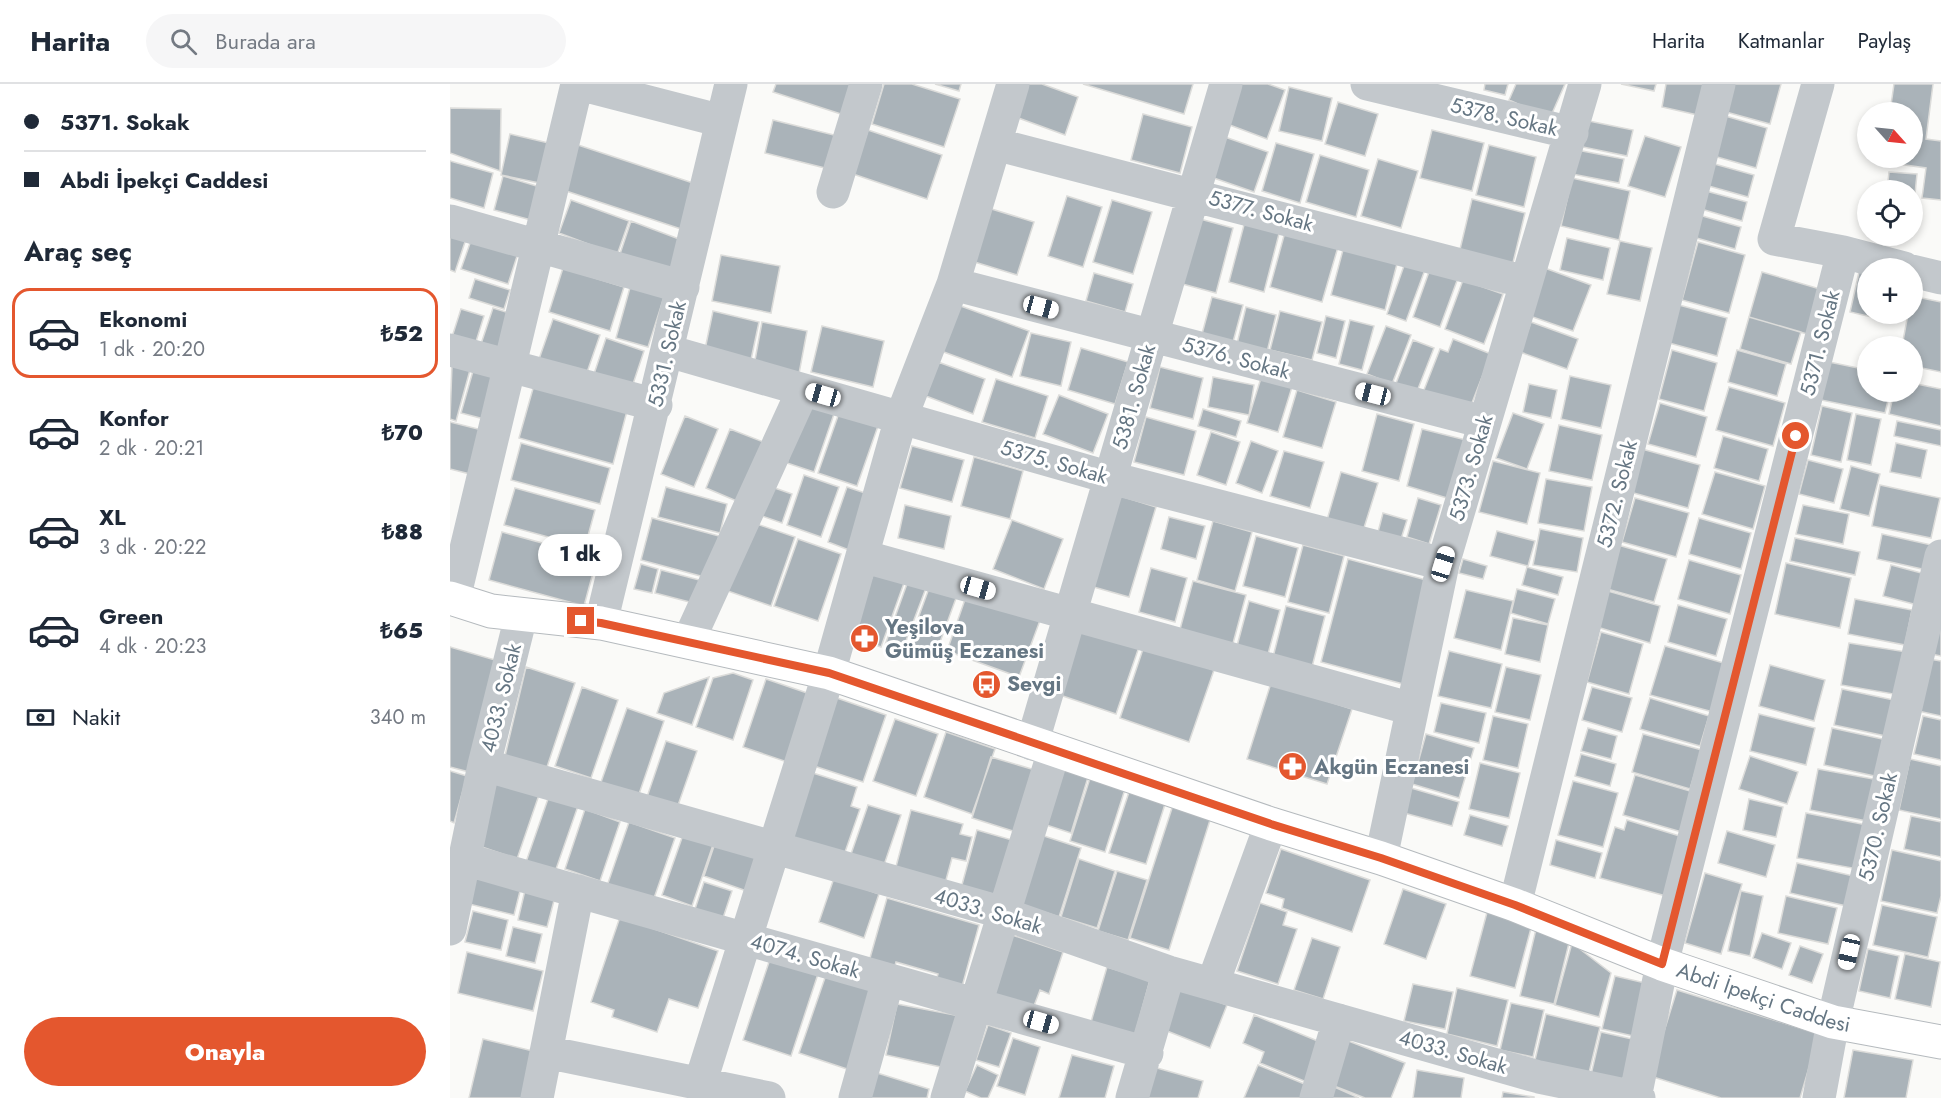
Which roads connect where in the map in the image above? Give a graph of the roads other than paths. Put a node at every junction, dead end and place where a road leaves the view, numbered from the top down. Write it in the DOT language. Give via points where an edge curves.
graph roads {
  1 [pos="578,84"];
  2 [pos="731,84"];
  3 [pos="866,84"];
  4 [pos="1012,84"];
  5 [pos="1226,84"];
  6 [pos="1367,84"];
  7 [pos="1585,84"];
  8 [pos="1719,84"];
  9 [pos="1818,84"];
  10 [pos="723,121"];
  11 [pos="1572,133"];
  12 [pos="995,144"];
  13 [pos="833,192"];
  14 [pos="1193,194"];
  15 [pos="450,221"];
  16 [pos="538,246"];
  17 [pos="1843,252"];
  18 [pos="1866,258"];
  19 [pos="1923,274"];
  20 [pos="1941,278"];
  21 [pos="1526,282"];
  22 [pos="953,284"];
  23 [pos="683,287"];
  24 [pos="1152,336"];
  25 [pos="450,350"];
  26 [pos="668,351"];
  27 [pos="510,366"];
  28 [pos="804,390"];
  29 [pos="656,405"];
  30 [pos="901,418"];
  31 [pos="1484,422"];
  32 [pos="1111,478"];
  33 [pos="862,556"];
  34 [pos="1941,556"];
  35 [pos="1443,564"];
  36 [pos="452,603"];
  37 [pos="506,614"];
  38 [pos="1071,614"];
  39 [pos="601,623"];
  40 [pos="688,642"];
  41 [pos="829,673"];
  42 [pos="1412,709"];
  43 [pos="1043,747"];
  44 [pos="484,765"];
  45 [pos="1271,824"];
  46 [pos="774,849"];
  47 [pos="1381,858"];
  48 [pos="464,859"];
  49 [pos="578,891"];
  50 [pos="1515,905"];
  51 [pos="1003,914"];
  52 [pos="450,929"];
  53 [pos="746,939"];
  54 [pos="1662,964"];
  55 [pos="1169,972"];
  56 [pos="888,980"];
  57 [pos="1213,983"];
  58 [pos="977,1004"];
  59 [pos="1339,1020"];
  60 [pos="1833,1022"];
  61 [pos="1941,1042"];
  62 [pos="546,1052"];
  63 [pos="1147,1053"];
  64 [pos="700,1084"];
  65 [pos="537,1098"];
  66 [pos="769,1098"];
  67 [pos="855,1098"];
  68 [pos="947,1098"];
  69 [pos="1132,1098"];
  70 [pos="1316,1098"];
  71 [pos="1636,1098"];
  72 [pos="1819,1098"];
  1 -- 10 [label="street"];
  1 -- 16 [label="street"];
  2 -- 10 [label="street, 5331. Sokak"];
  3 -- 13 [label="street"];
  4 -- 12 [label="street"];
  5 -- 14 [label="street, 5381. Sokak"];
  6 -- 11 [label="street, 5378. Sokak"];
  7 -- 11 [label="street, 5373. Sokak"];
  8 -- 50 [label="street, 5372. Sokak"];
  9 -- 17 [label="street" via="1774,239"];
  10 -- 23 [label="street, 5331. Sokak"];
  11 -- 21 [label="street, 5373. Sokak"];
  12 -- 14 [label="street, 5377. Sokak"];
  12 -- 22 [label="street"];
  14 -- 21 [label="street, 5377. Sokak"];
  14 -- 24 [label="street, 5381. Sokak"];
  15 -- 16 [label="street"];
  16 -- 23 [label="street"];
  16 -- 27 [label="street"];
  17 -- 18 [label="street"];
  17 -- 54 [label="street, 5371. Sokak"];
  19 -- 20 [label="street"];
  21 -- 31 [label="street, 5373. Sokak"];
  22 -- 24 [label="street, 5376. Sokak"];
  22 -- 30 [label="street"];
  23 -- 26 [label="street, 5331. Sokak"];
  24 -- 31 [label="street, 5376. Sokak"];
  24 -- 32 [label="street, 5381. Sokak"];
  25 -- 27 [label="street"];
  26 -- 28 [label="street, 5375. Sokak"];
  26 -- 29 [label="street, 5331. Sokak"];
  27 -- 29 [label="street"];
  27 -- 36 [label="street"];
  28 -- 30 [label="street, 5375. Sokak"];
  28 -- 40 [label="street"];
  29 -- 39 [label="street, 5331. Sokak"];
  30 -- 32 [label="street, 5375. Sokak"];
  30 -- 33 [label="street"];
  31 -- 35 [label="street, 5373. Sokak"];
  32 -- 35 [label="street, 5375. Sokak"];
  32 -- 38 [label="street, 5381. Sokak"];
  33 -- 38 [label="street"];
  33 -- 41 [label="street"];
  34 -- 60 [label="street, 5370. Sokak"];
  35 -- 42 [label="street, 5373. Sokak"];
  36 -- 37 [label="main road, Abdi İpekçi Caddesi"];
  37 -- 39 [label="main road, Abdi İpekçi Caddesi"];
  37 -- 44 [label="street, 4033. Sokak"];
  38 -- 42 [label="street"];
  38 -- 43 [label="street, 5381. Sokak"];
  39 -- 40 [label="main road, Abdi İpekçi Caddesi"];
  40 -- 41 [label="main road, Abdi İpekçi Caddesi"];
  41 -- 43 [label="main road, Abdi İpekçi Caddesi"];
  41 -- 46 [label="street"];
  42 -- 47 [label="street, 5373. Sokak"];
  43 -- 45 [label="main road, Abdi İpekçi Caddesi"];
  43 -- 51 [label="street, 5381. Sokak"];
  44 -- 46 [label="street, 4033. Sokak"];
  44 -- 48 [label="street"];
  45 -- 47 [label="main road, Abdi İpekçi Caddesi"];
  45 -- 57 [label="street"];
  46 -- 51 [label="street, 4033. Sokak"];
  46 -- 53 [label="street"];
  47 -- 50 [label="main road, Abdi İpekçi Caddesi"];
  48 -- 49 [label="street, 4074. Sokak"];
  48 -- 52 [label="street"];
  49 -- 53 [label="street, 4074. Sokak"];
  49 -- 62 [label="street"];
  50 -- 54 [label="main road, Abdi İpekçi Caddesi"];
  51 -- 55 [label="street, 4033. Sokak"];
  51 -- 58 [label="street, 5381. Sokak"];
  53 -- 56 [label="street, 4074. Sokak"];
  53 -- 64 [label="street"];
  54 -- 60 [label="main road, Abdi İpekçi Caddesi"];
  54 -- 71 [label="street, 5371. Sokak"];
  55 -- 57 [label="street, 4033. Sokak"];
  55 -- 63 [label="street"];
  56 -- 58 [label="street, 4074. Sokak"];
  56 -- 67 [label="street"];
  57 -- 59 [label="street, 4033. Sokak"];
  58 -- 63 [label="street, 4074. Sokak"];
  58 -- 68 [label="street, 5381. Sokak"];
  59 -- 70 [label="street"];
  59 -- 71 [label="street, 4033. Sokak" via="1539,1077"];
  60 -- 61 [label="main road, Abdi İpekçi Caddesi"];
  60 -- 72 [label="street, 5370. Sokak"];
  62 -- 64 [label="street"];
  62 -- 65 [label="street"];
  63 -- 69 [label="street"];
  64 -- 66 [label="street"];
}
